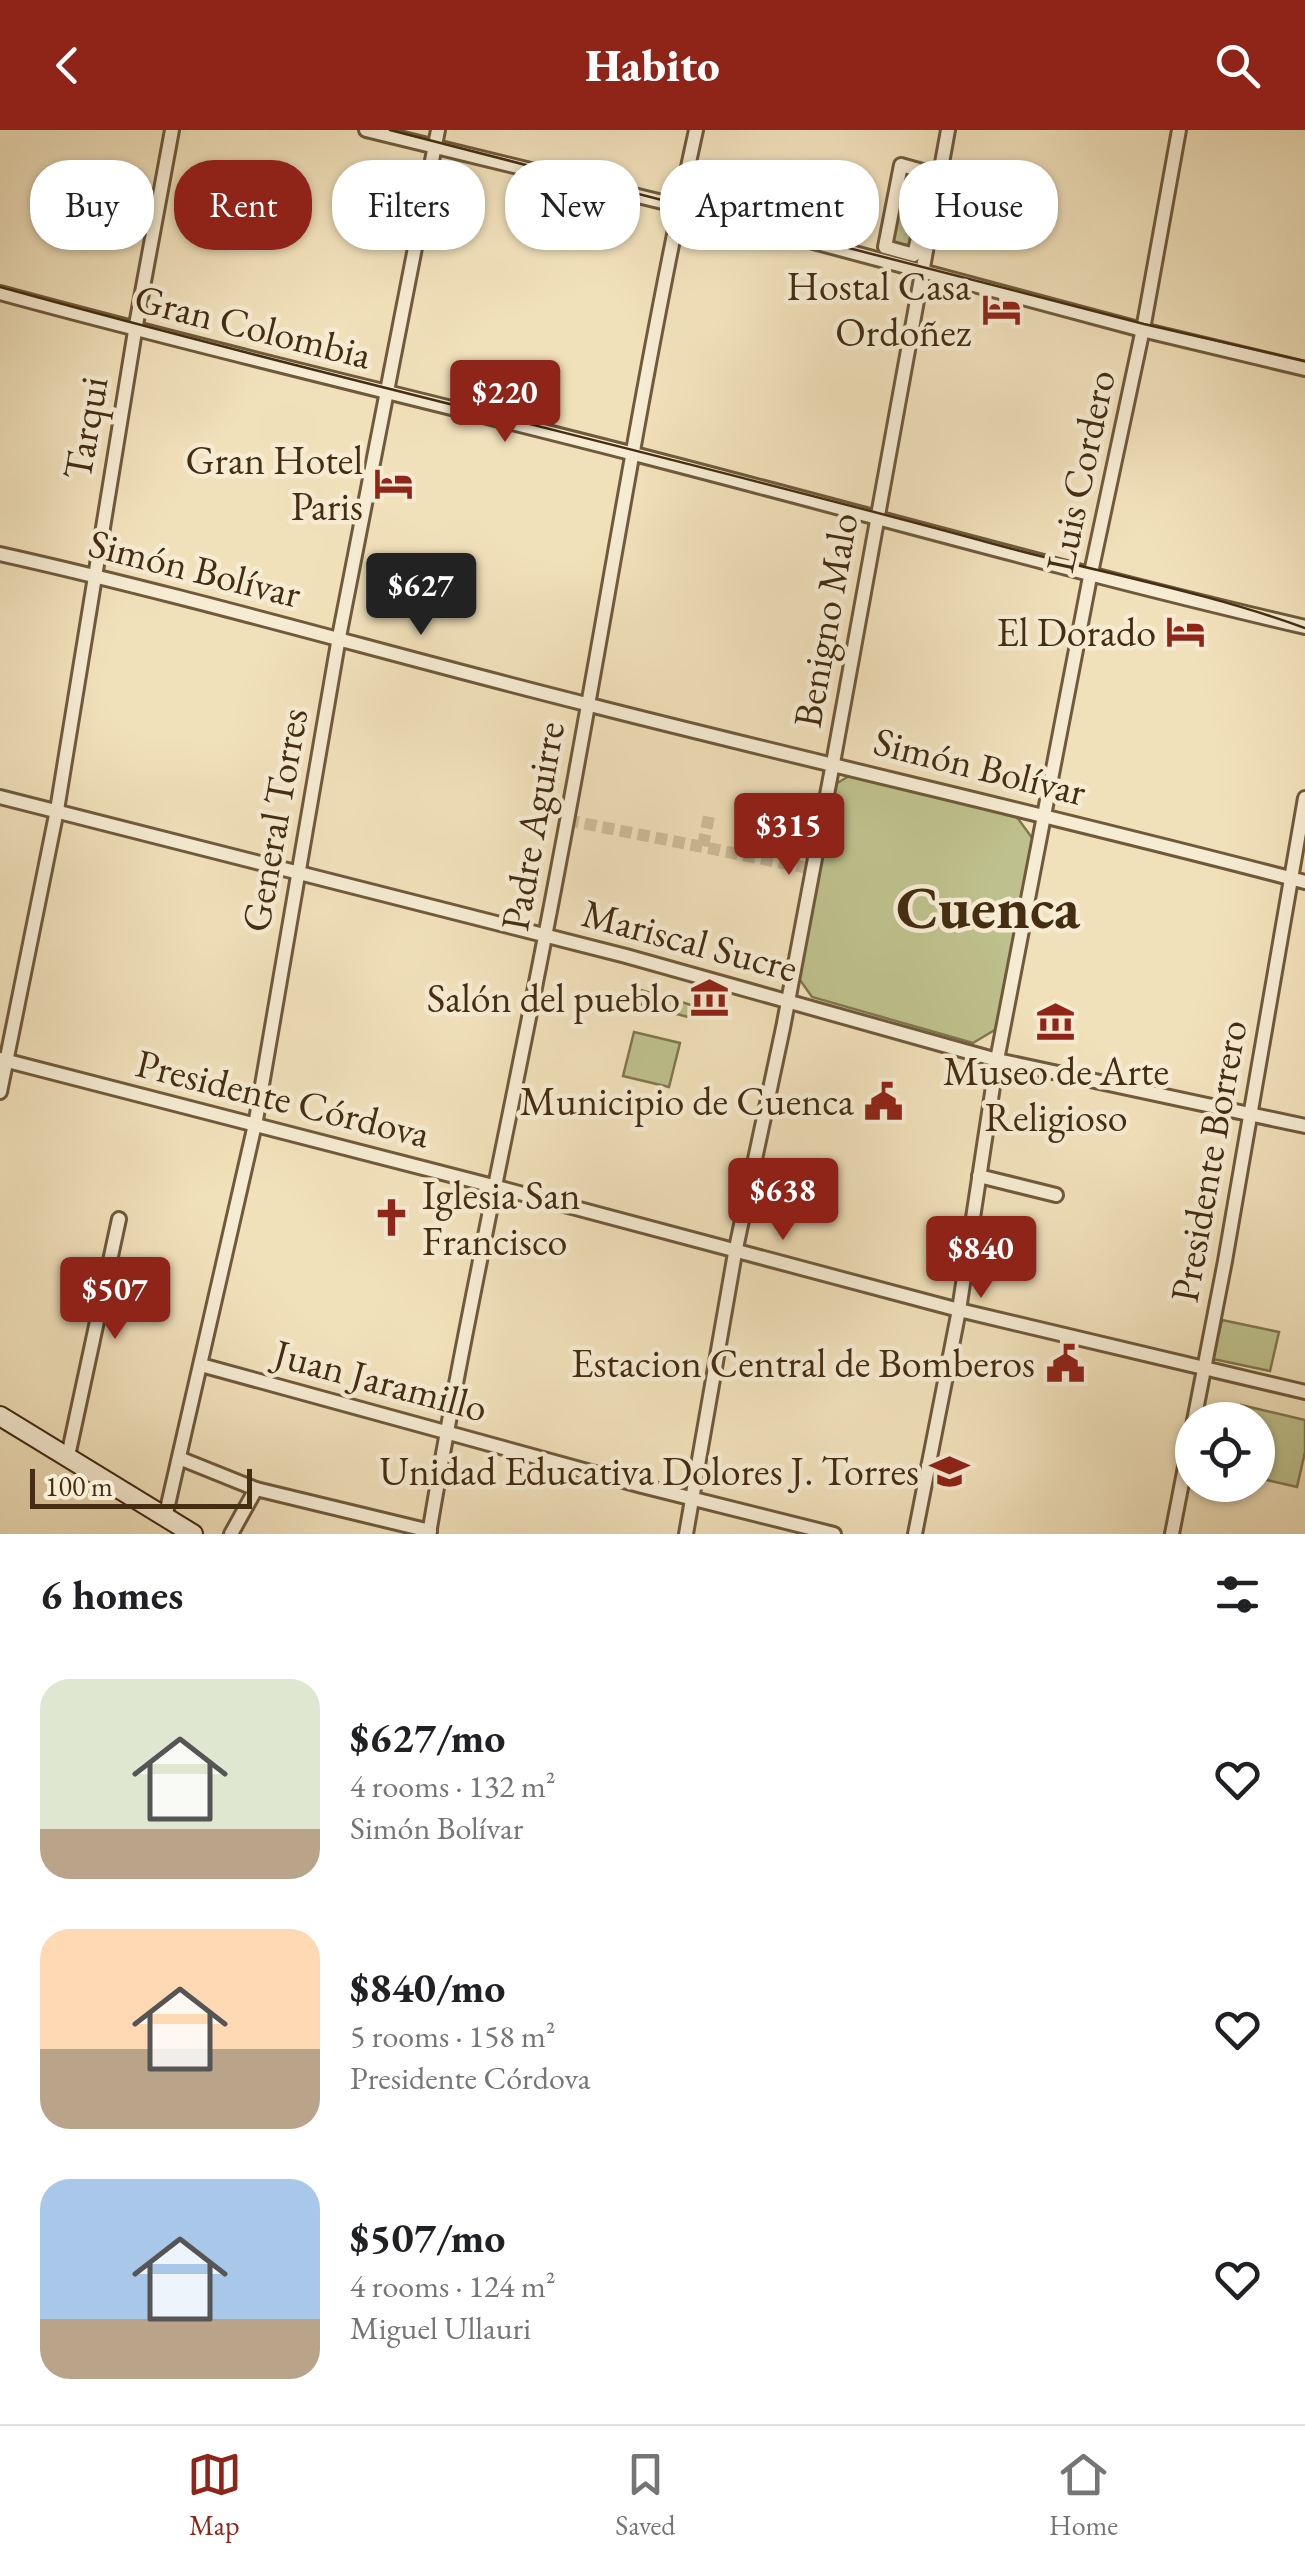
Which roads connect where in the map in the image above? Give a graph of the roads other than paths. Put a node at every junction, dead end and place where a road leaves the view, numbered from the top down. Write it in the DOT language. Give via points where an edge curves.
graph roads {
  1 [pos="172,130"];
  2 [pos="366,130"];
  3 [pos="438,130"];
  4 [pos="696,130"];
  5 [pos="948,130"];
  6 [pos="1179,130"];
  7 [pos="435,148"];
  8 [pos="689,160"];
  9 [pos="933,174"];
  10 [pos="660,201"];
  11 [pos="671,250"];
  12 [pos="841,250"];
  13 [pos="922,272"];
  14 [pos="0,292"];
  15 [pos="135,330"];
  16 [pos="1142,330"];
  17 [pos="1305,369"];
  18 [pos="387,394"];
  19 [pos="632,454"];
  20 [pos="876,517"];
  21 [pos="0,554"];
  22 [pos="94,575"];
  23 [pos="1091,576"];
  24 [pos="1305,627"];
  25 [pos="339,637"];
  26 [pos="588,705"];
  27 [pos="833,763"];
  28 [pos="0,797"];
  29 [pos="1305,798"];
  30 [pos="57,810"];
  31 [pos="1044,816"];
  32 [pos="298,874"];
  33 [pos="1290,878"];
  34 [pos="1305,882"];
  35 [pos="546,934"];
  36 [pos="787,1001"];
  37 [pos="3,1060"];
  38 [pos="998,1060"];
  39 [pos="0,1092"];
  40 [pos="1252,1112"];
  41 [pos="253,1124"];
  42 [pos="1305,1126"];
  43 [pos="980,1176"];
  44 [pos="493,1186"];
  45 [pos="1056,1194"];
  46 [pos="119,1219"];
  47 [pos="735,1252"];
  48 [pos="958,1310"];
  49 [pos="201,1365"];
  50 [pos="1202,1368"];
  51 [pos="1305,1392"];
  52 [pos="0,1416"];
  53 [pos="447,1432"];
  54 [pos="68,1456"];
  55 [pos="179,1458"];
  56 [pos="256,1488"];
  57 [pos="692,1499"];
  58 [pos="165,1518"];
  59 [pos="430,1532"];
  60 [pos="192,1534"];
  61 [pos="231,1534"];
  62 [pos="686,1534"];
  63 [pos="834,1534"];
  64 [pos="915,1534"];
  65 [pos="1172,1534"];
  1 -- 15 [label="street, Tarqui"];
  2 -- 7 [label="street"];
  3 -- 7 [label="street, General Torres"];
  4 -- 8 [label="street, Padre Aguirre"];
  5 -- 13 [label="street, Benigno Malo"];
  6 -- 16 [label="street, Luis Cordero"];
  7 -- 10 [label="street"];
  7 -- 18 [label="street, General Torres"];
  9 -- 9 [label="street" via="914,255 885,247 901,165"];
  11 -- 19 [label="street, Padre Aguirre"];
  12 -- 13 [label="street"];
  13 -- 16 [label="street"];
  13 -- 20 [label="street, Benigno Malo"];
  14 -- 15 [label="street, Gran Colombia"];
  15 -- 18 [label="street, Gran Colombia"];
  15 -- 22 [label="street, Tarqui"];
  16 -- 17 [label="street"];
  16 -- 23 [label="street, Luis Cordero"];
  18 -- 19 [label="street, Gran Colombia"];
  18 -- 25 [label="street, General Torres"];
  19 -- 20 [label="street, Gran Colombia"];
  19 -- 26 [label="street, Padre Aguirre"];
  20 -- 23 [label="street, Gran Colombia"];
  20 -- 27 [label="street, Benigno Malo"];
  21 -- 22 [label="street, Simón Bolívar"];
  22 -- 25 [label="street, Simón Bolívar"];
  22 -- 30 [label="street, Tarqui"];
  23 -- 24 [label="street, Gran Colombia"];
  23 -- 31 [label="street, Luis Cordero"];
  25 -- 26 [label="street, Simón Bolívar"];
  25 -- 32 [label="street, General Torres"];
  26 -- 27 [label="street, Simón Bolívar"];
  26 -- 35 [label="street, Padre Aguirre"];
  27 -- 31 [label="street, Simón Bolívar"];
  27 -- 36 [label="street, Benigno Malo"];
  28 -- 30 [label="street, Mariscal Sucre"];
  29 -- 33 [label="street, Presidente Borrero"];
  30 -- 32 [label="street, Mariscal Sucre"];
  30 -- 37 [label="street, Tarqui"];
  31 -- 33 [label="street, Simón Bolívar"];
  31 -- 38 [label="street, Luis Cordero"];
  32 -- 35 [label="street, Mariscal Sucre"];
  32 -- 41 [label="street, General Torres"];
  33 -- 34 [label="street, Simón Bolívar"];
  33 -- 40 [label="street, Presidente Borrero"];
  35 -- 36 [label="street, Mariscal Sucre"];
  35 -- 44 [label="street, Padre Aguirre"];
  36 -- 38 [label="street, Mariscal Sucre"];
  36 -- 47 [label="street, Benigno Malo"];
  37 -- 39 [label="street, Tarqui"];
  37 -- 41 [label="street, Presidente Córdova"];
  38 -- 40 [label="street, Mariscal Sucre"];
  38 -- 43 [label="street, Luis Cordero"];
  40 -- 42 [label="street, Mariscal Sucre"];
  40 -- 50 [label="street, Presidente Borrero"];
  41 -- 44 [label="street, Presidente Córdova"];
  41 -- 49 [label="street, General Torres"];
  43 -- 45 [label="street"];
  43 -- 48 [label="street, Luis Cordero"];
  44 -- 47 [label="street, Presidente Córdova"];
  44 -- 53 [label="street, Padre Aguirre"];
  46 -- 54 [label="street"];
  47 -- 48 [label="street, Presidente Córdova"];
  47 -- 57 [label="street, Benigno Malo"];
  48 -- 50 [label="street, Presidente Córdova"];
  48 -- 64 [label="street, Luis Cordero"];
  49 -- 53 [label="street, Juan Jaramillo"];
  49 -- 55 [label="street, General Torres"];
  50 -- 51 [label="street, Presidente Córdova"];
  50 -- 65 [label="street, Presidente Borrero"];
  52 -- 54 [label="street"];
  53 -- 57 [label="street, Juan Jaramillo"];
  53 -- 59 [label="street, Padre Aguirre"];
  54 -- 58 [label="street"];
  55 -- 56 [label="street"];
  55 -- 58 [label="street, General Torres"];
  56 -- 59 [label="street"];
  56 -- 61 [label="street"];
  57 -- 62 [label="street, Benigno Malo"];
  57 -- 63 [label="street, Juan Jaramillo"];
  58 -- 60 [label="street"];
}
